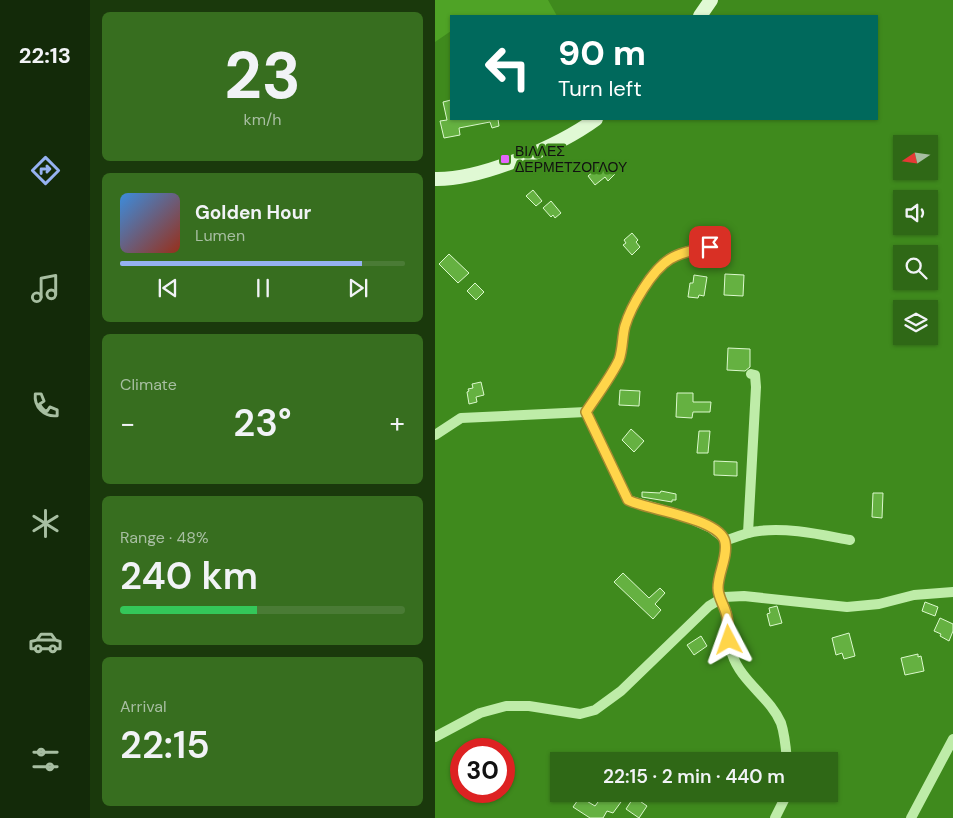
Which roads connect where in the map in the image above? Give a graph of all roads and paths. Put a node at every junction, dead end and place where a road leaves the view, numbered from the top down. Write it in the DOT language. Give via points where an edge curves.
graph roads {
  1 [pos="711,0"];
  2 [pos="701,15"];
  3 [pos="594,120"];
  4 [pos="435,179"];
  5 [pos="725,245"];
  6 [pos="751,374"];
  7 [pos="586,412"];
  8 [pos="435,435"];
  9 [pos="749,533"];
  10 [pos="850,540"];
  11 [pos="725,541"];
  12 [pos="953,592"];
  13 [pos="720,599"];
  14 [pos="435,737"];
  15 [pos="953,739"];
  16 [pos="786,752"];
  17 [pos="783,802"];
  18 [pos="775,818"];
  19 [pos="911,818"];
  1 -- 2 [label="street"];
  3 -- 4 [label="street" via="513,161 475,174"];
  5 -- 7 [label="street" via="670,259 653,276 640,293 625,326 619,360"];
  6 -- 9 [label="street" via="755,375 756,387"];
  7 -- 8 [label="street" via="461,418"];
  7 -- 11 [label="street" via="628,500 684,516 716,531"];
  9 -- 10 [label="street" via="764,530 800,532"];
  9 -- 11 [label="street"];
  11 -- 13 [label="street" via="718,588"];
  12 -- 13 [label="street" via="914,595 847,608 751,596"];
  13 -- 14 [label="street" via="701,613 621,691 595,710 580,714 506,706 480,713"];
  13 -- 16 [label="street" via="727,614 732,656 780,722"];
  15 -- 19 [label="street"];
  17 -- 18 [label="street"];
}
